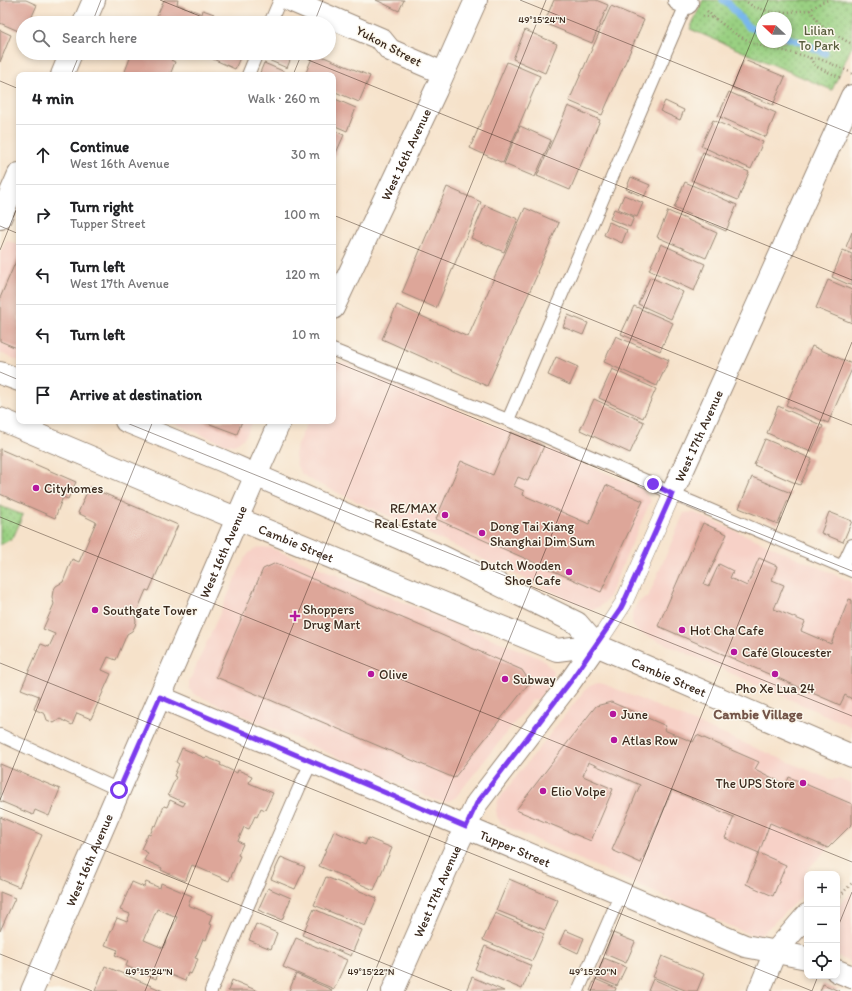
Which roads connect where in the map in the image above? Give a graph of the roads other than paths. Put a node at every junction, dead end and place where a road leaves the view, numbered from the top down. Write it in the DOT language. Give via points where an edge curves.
graph roads {
  1 [pos="94,0"];
  2 [pos="280,0"];
  3 [pos="290,0"];
  4 [pos="476,0"];
  5 [pos="685,1"];
  6 [pos="87,16"];
  7 [pos="273,16"];
  8 [pos="327,16"];
  9 [pos="336,20"];
  10 [pos="69,60"];
  11 [pos="254,60"];
  12 [pos="63,72"];
  13 [pos="249,72"];
  14 [pos="443,73"];
  15 [pos="849,89"];
  16 [pos="16,181"];
  17 [pos="0,218"];
  18 [pos="336,302"];
  19 [pos="336,351"];
  20 [pos="0,373"];
  21 [pos="16,379"];
  22 [pos="0,419"];
  23 [pos="508,420"];
  24 [pos="133,424"];
  25 [pos="279,424"];
  26 [pos="256,475"];
  27 [pos="672,494"];
  28 [pos="237,518"];
  29 [pos="852,545"];
  30 [pos="847,569"];
  31 [pos="596,645"];
  32 [pos="160,697"];
  33 [pos="0,735"];
  34 [pos="852,756"];
  35 [pos="312,761"];
  36 [pos="119,790"];
  37 [pos="466,827"];
  38 [pos="621,893"];
  39 [pos="804,918"];
  40 [pos="775,952"];
  41 [pos="804,957"];
  42 [pos="840,972"];
  43 [pos="852,977"];
  44 [pos="32,991"];
  45 [pos="211,991"];
  46 [pos="393,991"];
  47 [pos="578,991"];
  48 [pos="759,991"];
  1 -- 6 [label="street"];
  2 -- 7 [label="lane"];
  3 -- 8 [label="street, Yukon Street"];
  4 -- 14 [label="street, West 16th Avenue"];
  5 -- 23 [label="lane"];
  9 -- 14 [label="street, Yukon Street" via="381,39 390,50"];
  10 -- 12 [label="street"];
  11 -- 13 [label="lane"];
  14 -- 18 [label="street, West 16th Avenue"];
  15 -- 27 [label="street, West 17th Avenue"];
  16 -- 17 [label="street"];
  19 -- 23 [label="lane"];
  20 -- 21 [label="street"];
  22 -- 28 [label="street, Cambie Street"];
  23 -- 27 [label="lane"];
  24 -- 26 [label="street, Cambie Street"];
  25 -- 26 [label="street, West 16th Avenue"];
  26 -- 28 [label="street, West 16th Avenue"];
  26 -- 31 [label="street, Cambie Street" via="441,556 577,623"];
  27 -- 30 [label="lane"];
  27 -- 31 [label="street, West 17th Avenue" via="623,604"];
  28 -- 31 [label="street, Cambie Street" via="557,650"];
  28 -- 32 [label="street, West 16th Avenue"];
  29 -- 30 [label="lane"];
  31 -- 34 [label="street, Cambie Street"];
  31 -- 37 [label="street, West 17th Avenue" via="477,803"];
  32 -- 35 [label="street, Tupper Street"];
  32 -- 36 [label="street, West 16th Avenue"];
  33 -- 36 [label="lane"];
  35 -- 37 [label="street, Tupper Street"];
  35 -- 45 [label="lane"];
  36 -- 44 [label="street, West 16th Avenue"];
  37 -- 38 [label="street, Tupper Street"];
  37 -- 46 [label="street, West 17th Avenue"];
  38 -- 40 [label="street, Tupper Street" via="745,946"];
  38 -- 47 [label="lane"];
  39 -- 40 [label="street"];
  40 -- 41 [label="street, Tupper Street"];
  40 -- 48 [label="street"];
  42 -- 43 [label="street"];
}
